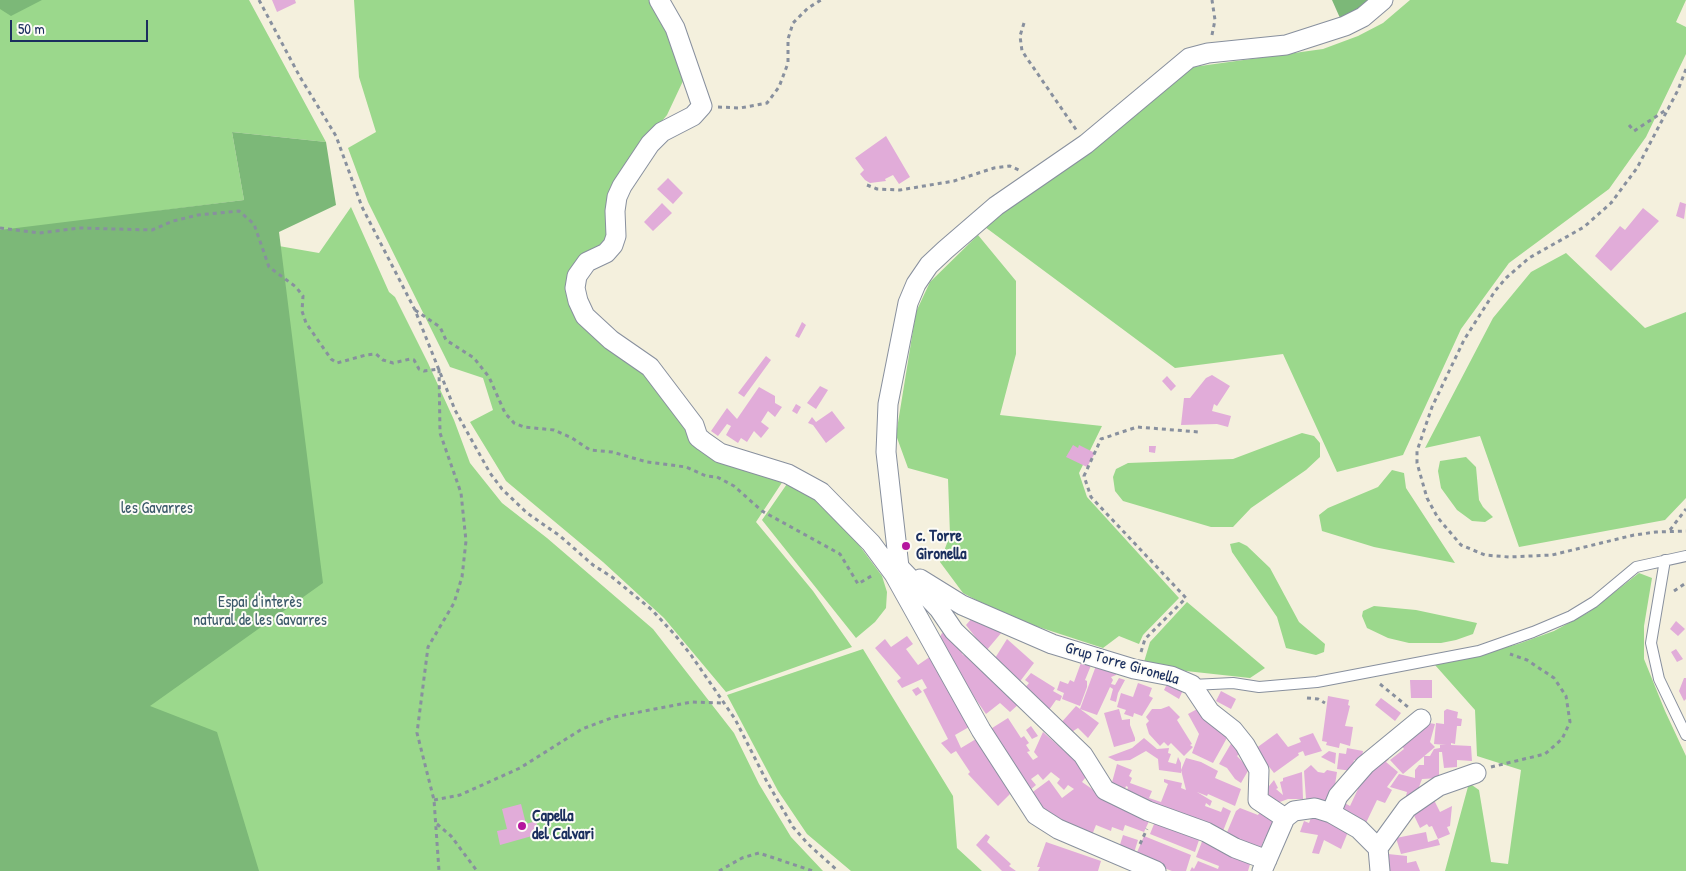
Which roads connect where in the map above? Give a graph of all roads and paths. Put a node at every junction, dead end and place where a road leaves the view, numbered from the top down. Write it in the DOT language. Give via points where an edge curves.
graph roads {
  1 [pos="259,0"];
  2 [pos="659,0"];
  3 [pos="821,0"];
  4 [pos="1212,0"];
  5 [pos="1383,0"];
  6 [pos="1024,23"];
  7 [pos="1208,53"];
  8 [pos="1686,69"];
  9 [pos="702,106"];
  10 [pos="1669,108"];
  11 [pos="1629,125"];
  12 [pos="1086,144"];
  13 [pos="1036,177"];
  14 [pos="868,185"];
  15 [pos="0,228"];
  16 [pos="415,310"];
  17 [pos="439,369"];
  18 [pos="1198,432"];
  19 [pos="1686,509"];
  20 [pos="1669,531"];
  21 [pos="1686,531"];
  22 [pos="1686,556"];
  23 [pos="1665,560"];
  24 [pos="893,569"];
  25 [pos="1491,646"];
  26 [pos="1134,669"];
  27 [pos="1368,673"];
  28 [pos="1192,685"];
  29 [pos="723,703"];
  30 [pos="1421,720"];
  31 [pos="1686,736"];
  32 [pos="1476,773"];
  33 [pos="434,800"];
  34 [pos="1331,813"];
  35 [pos="1156,814"];
  36 [pos="1285,818"];
  37 [pos="436,824"];
  38 [pos="1378,848"];
  39 [pos="1132,861"];
  40 [pos="1265,865"];
  41 [pos="439,871"];
  42 [pos="477,871"];
  43 [pos="719,871"];
  44 [pos="813,871"];
  45 [pos="838,871"];
  46 [pos="1156,871"];
  47 [pos="1380,871"];
  1 -- 16 [label="path" via="336,136 362,207"];
  2 -- 9 [label="street" via="675,28"];
  3 -- 9 [label="path" via="793,23 788,39 788,63 767,103 740,108"];
  4 -- 7 [label="path" via="1215,20"];
  5 -- 7 [label="street" via="1346,26 1286,45"];
  6 -- 12 [label="path" via="1020,36 1022,51"];
  7 -- 12 [label="street" via="1179,64"];
  8 -- 10 [label="path"];
  9 -- 24 [label="street" via="692,116 662,132 641,155 617,197 613,245 606,253 587,262 576,276 578,301 593,325 659,377 694,425 698,437 720,453 788,474 821,492"];
  10 -- 11 [label="path" via="1634,131"];
  10 -- 20 [label="path" via="1637,168 1611,203 1584,226 1529,258 1495,291 1464,340 1432,407 1419,444 1417,463 1426,498 1438,518 1460,544 1485,555 1552,555 1634,535"];
  12 -- 13 [label="street"];
  13 -- 14 [label="path" via="1006,166 954,181 900,190 877,189"];
  13 -- 24 [label="street" via="996,206 940,255 923,274 908,303 890,389 886,430"];
  15 -- 17 [label="path" via="39,234 79,228 152,230 198,215 239,211 254,224 269,267 303,296 302,310 306,323 337,363 376,354 394,363 414,360 424,372"];
  16 -- 17 [label="path"];
  16 -- 24 [label="path" via="440,327 446,340 474,358 514,423 554,430 590,450 686,467 717,477 734,486 762,511 840,554 858,584"];
  17 -- 29 [label="path" via="455,410 502,489 527,513 652,610 692,655"];
  17 -- 33 [label="path" via="440,432 461,493 466,541 462,577 454,603 428,647 417,733"];
  18 -- 26 [label="path" via="1137,427 1101,439 1084,476 1091,497 1186,598 1145,639"];
  19 -- 20 [label="path"];
  20 -- 21 [label="path"];
  22 -- 23 [label="lane"];
  23 -- 25 [label="lane" via="1636,568 1594,602 1570,616"];
  23 -- 31 [label="lane" via="1651,643 1659,679"];
  24 -- 26 [label="street, Grup Torre Gironella" via="1009,627"];
  24 -- 35 [label="street" via="938,609 954,631 1082,755 1105,790"];
  24 -- 39 [label="street" via="981,730 1036,815 1058,830"];
  25 -- 27 [label="lane"];
  25 -- 32 [label="path" via="1527,660 1550,674 1566,696 1570,722 1562,739 1545,754 1510,761"];
  26 -- 28 [label="street, Grup Torre Gironella" via="1171,676"];
  27 -- 28 [label="lane" via="1259,687 1233,683"];
  27 -- 30 [label="path"];
  28 -- 36 [label="street, Grup Torre Gironella" via="1210,712 1233,730 1259,770 1258,800"];
  29 -- 33 [label="path" via="691,702 614,717 582,729 520,768 460,795"];
  29 -- 45 [label="path" via="741,729 793,827"];
  30 -- 34 [label="street" via="1365,765 1338,796"];
  32 -- 38 [label="street" via="1439,786 1407,808"];
  33 -- 37 [label="path"];
  34 -- 36 [label="street" via="1315,808 1294,811"];
  34 -- 38 [label="street" via="1359,829"];
  35 -- 39 [label="path"];
  35 -- 40 [label="street" via="1206,832"];
  36 -- 40 [label="street"];
  37 -- 41 [label="path"];
  37 -- 42 [label="path" via="451,836"];
  38 -- 47 [label="street"];
  39 -- 46 [label="street"];
  43 -- 44 [label="path" via="759,853"];
}
